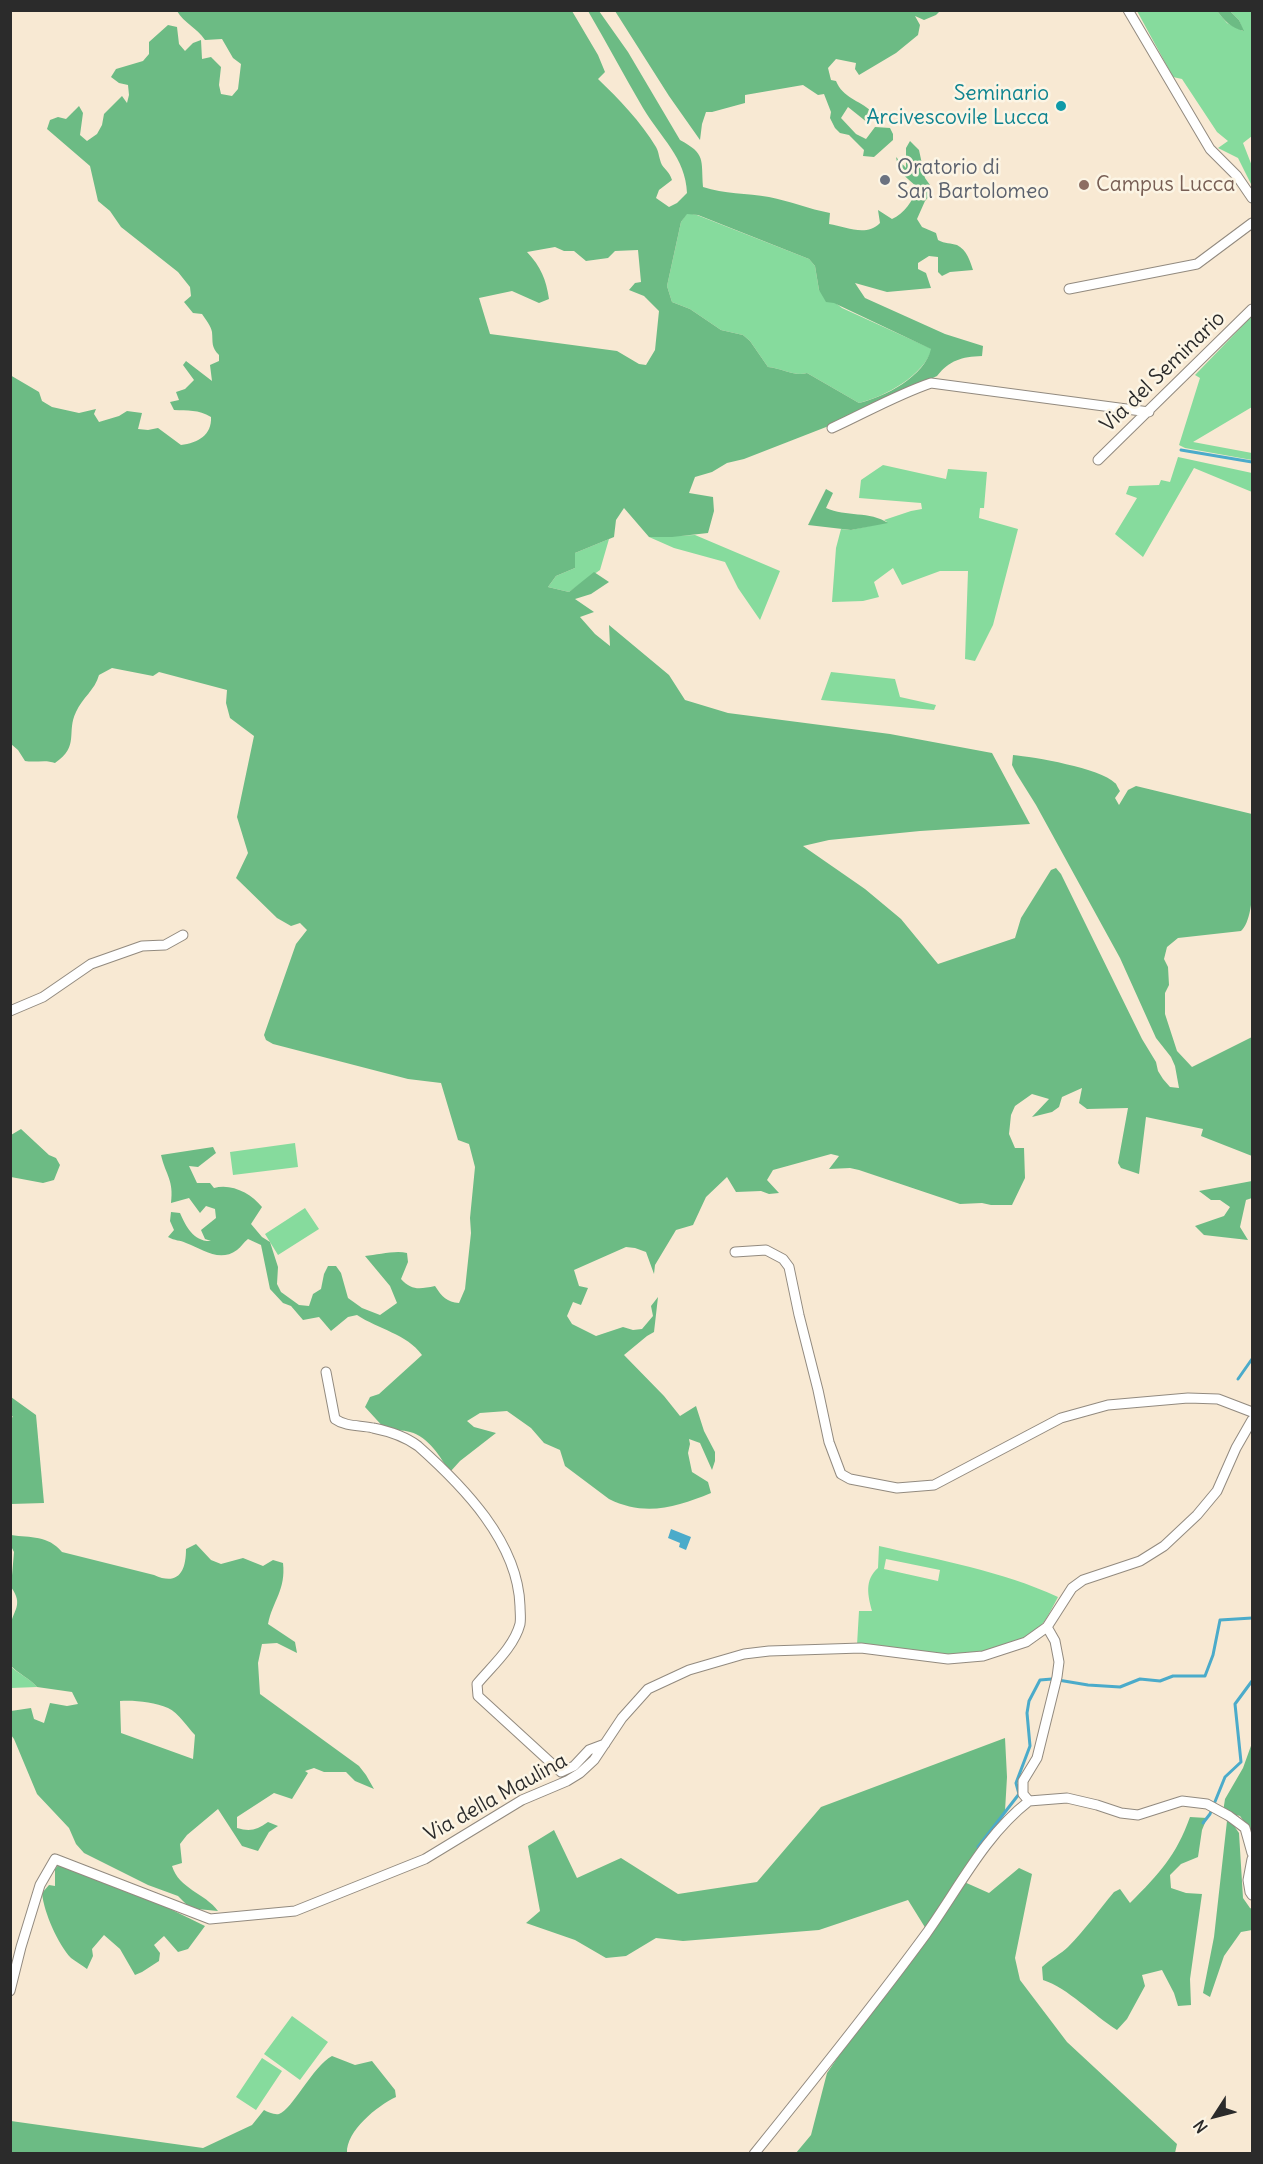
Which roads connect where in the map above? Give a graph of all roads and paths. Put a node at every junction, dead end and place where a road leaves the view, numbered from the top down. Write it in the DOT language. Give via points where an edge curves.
graph roads {
  1 [pos="1128,10"];
  2 [pos="1252,198"];
  3 [pos="1252,224"];
  4 [pos="1069,289"];
  5 [pos="1252,309"];
  6 [pos="1149,412"];
  7 [pos="832,428"];
  8 [pos="1098,460"];
  9 [pos="183,935"];
  10 [pos="10,1011"];
  11 [pos="735,1252"];
  12 [pos="326,1372"];
  13 [pos="1252,1412"];
  14 [pos="1252,1420"];
  15 [pos="1047,1627"];
  16 [pos="605,1744"];
  17 [pos="1029,1801"];
  18 [pos="1252,1853"];
  19 [pos="1252,1859"];
  20 [pos="1252,1895"];
  21 [pos="10,1991"];
  22 [pos="754,2154"];
  1 -- 2 [label="street" via="1210,149"];
  3 -- 4 [label="street" via="1197,264"];
  5 -- 6 [label="street, Via del Seminario"];
  6 -- 7 [label="street" via="931,383"];
  6 -- 8 [label="street, Via del Seminario"];
  9 -- 10 [label="street" via="165,945 142,946 91,964 43,997"];
  11 -- 13 [label="street" via="766,1250 789,1267 829,1442 841,1474 850,1479 897,1488 934,1485 1061,1418 1108,1405 1218,1399"];
  12 -- 16 [label="street" via="335,1419 345,1425 383,1431 418,1446 476,1503 506,1553 519,1592 520,1622 516,1635 477,1684 478,1696 561,1772"];
  14 -- 15 [label="street, Via della Maulina" via="1217,1491 1197,1515 1140,1561 1083,1580 1072,1588"];
  15 -- 16 [label="street, Via della Maulina" via="1026,1642 984,1656 948,1659 861,1648 769,1651 712,1662 648,1689"];
  15 -- 17 [label="street" via="1055,1641 1059,1662 1037,1758 1023,1781 1023,1794"];
  16 -- 21 [label="street, Via della Maulina" via="580,1773 522,1800 425,1859 295,1911 210,1919 55,1858 40,1885"];
  17 -- 18 [label="street" via="1067,1798 1138,1815 1182,1801 1207,1804 1245,1828"];
  17 -- 22 [label="street" via="994,1833 927,1932"];
  19 -- 20 [label="street" via="1248,1880"];
}
